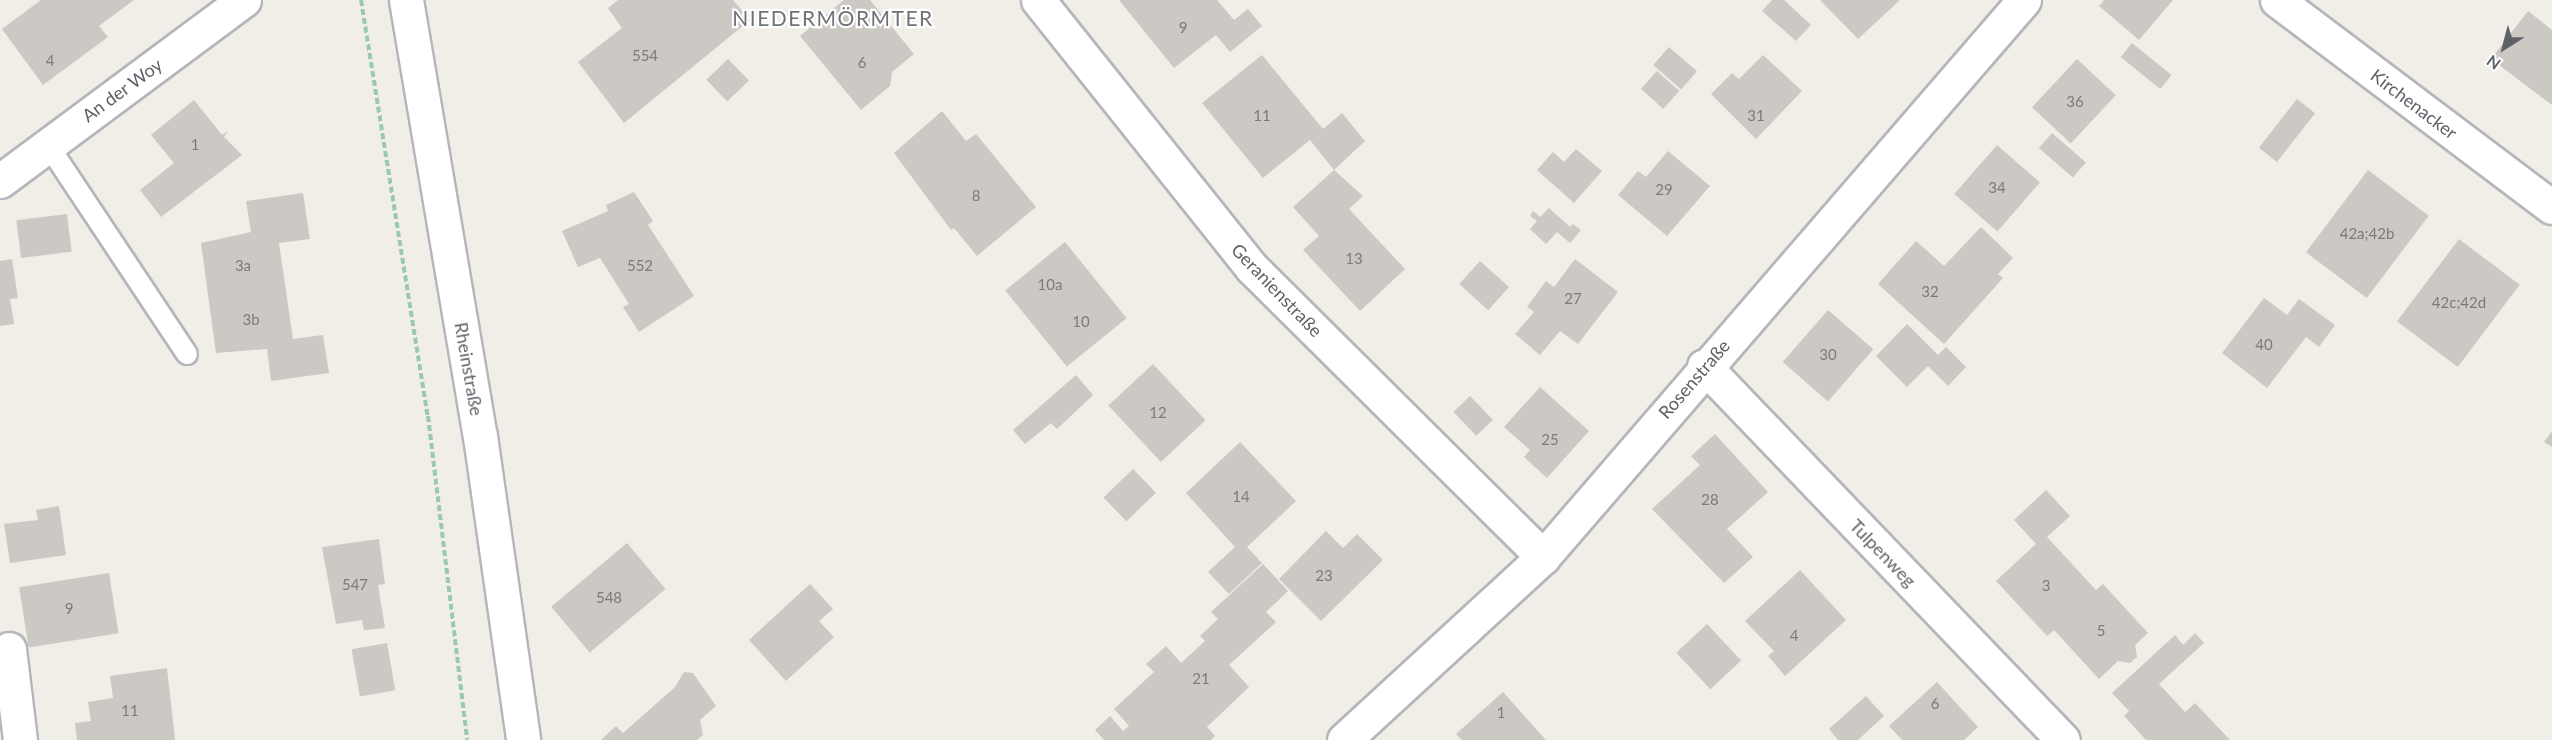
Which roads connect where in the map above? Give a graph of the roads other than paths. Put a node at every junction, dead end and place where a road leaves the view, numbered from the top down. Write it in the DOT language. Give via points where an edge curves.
graph roads {
  1 [pos="244,0"];
  2 [pos="406,0"];
  3 [pos="1038,0"];
  4 [pos="2025,0"];
  5 [pos="2277,0"];
  6 [pos="48,145"];
  7 [pos="0,181"];
  8 [pos="2552,207"];
  9 [pos="187,354"];
  10 [pos="1704,366"];
  11 [pos="1543,557"];
  12 [pos="9,649"];
  13 [pos="1353,737"];
  14 [pos="20,740"];
  15 [pos="523,740"];
  16 [pos="2063,740"];
  1 -- 6 [label="street, An der Woy"];
  2 -- 15 [label="street, Rheinstraße" via="480,436"];
  3 -- 11 [label="street, Geranienstraße" via="1251,267"];
  4 -- 10 [label="street, Rosenstraße"];
  5 -- 8 [label="street, Kirchenacker"];
  6 -- 7 [label="street, An der Woy"];
  6 -- 9 [label="lane"];
  10 -- 11 [label="street, Rosenstraße"];
  10 -- 16 [label="street, Tulpenweg"];
  11 -- 13 [label="street, Rosenstraße"];
  12 -- 14 [label="street"];
}
